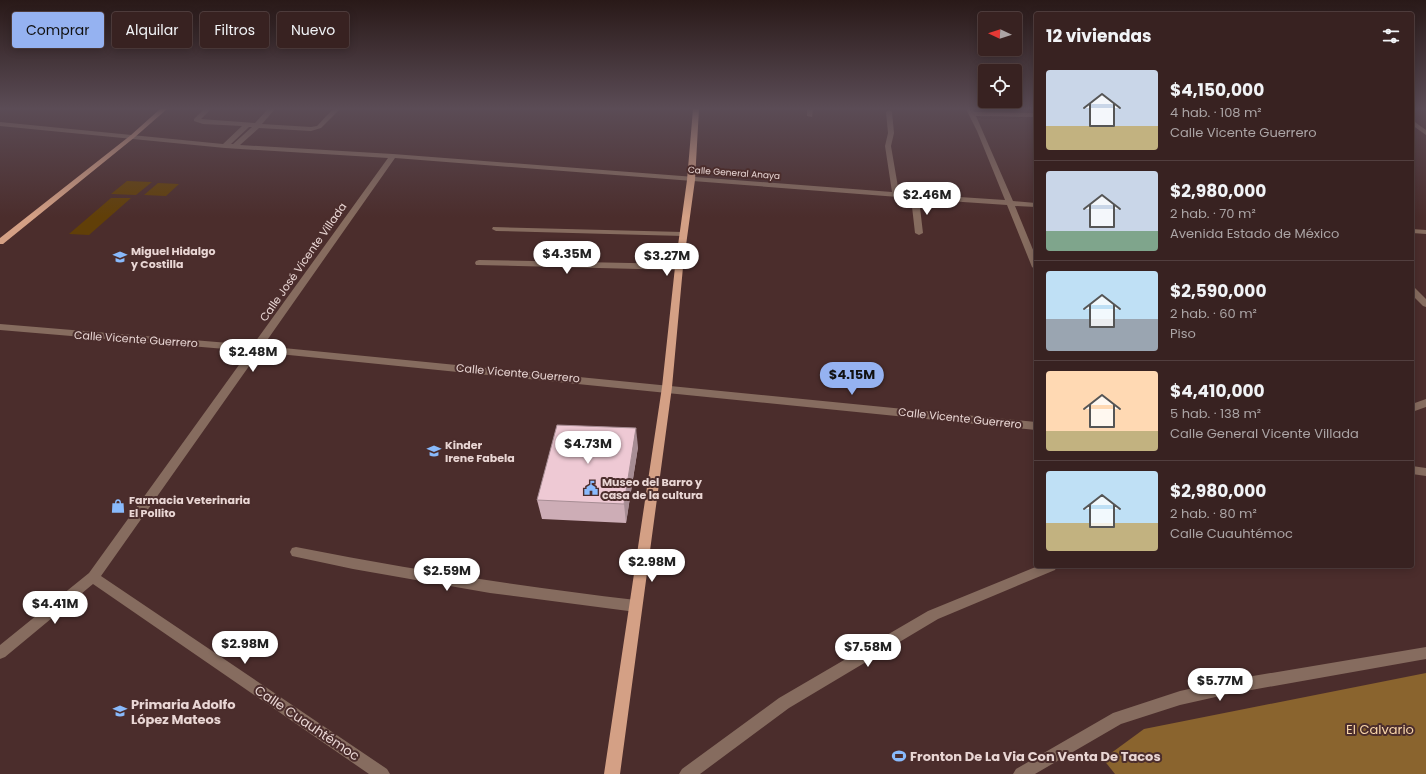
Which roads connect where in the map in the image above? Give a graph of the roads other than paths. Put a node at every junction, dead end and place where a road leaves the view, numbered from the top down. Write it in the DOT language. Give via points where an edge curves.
graph roads {
  1 [pos="122,145"];
  2 [pos="217,145"];
  3 [pos="693,145"];
  4 [pos="888,145"];
  5 [pos="986,145"];
  6 [pos="225,146"];
  7 [pos="235,146"];
  8 [pos="393,156"];
  9 [pos="691,180"];
  10 [pos="896,195"];
  11 [pos="914,196"];
  12 [pos="1010,204"];
  13 [pos="1034,205"];
  14 [pos="496,229"];
  15 [pos="1414,231"];
  16 [pos="1426,232"];
  17 [pos="683,234"];
  18 [pos="919,234"];
  19 [pos="0,242"];
  20 [pos="479,262"];
  21 [pos="1034,262"];
  22 [pos="679,267"];
  23 [pos="1414,292"];
  24 [pos="1426,304"];
  25 [pos="0,327"];
  26 [pos="257,348"];
  27 [pos="666,387"];
  28 [pos="1426,403"];
  29 [pos="1414,407"];
  30 [pos="1034,426"];
  31 [pos="1414,470"];
  32 [pos="1426,472"];
  33 [pos="296,552"];
  34 [pos="1046,568"];
  35 [pos="93,577"];
  36 [pos="636,606"];
  37 [pos="0,653"];
  38 [pos="1426,653"];
  39 [pos="382,774"];
  40 [pos="612,774"];
  41 [pos="687,774"];
  42 [pos="1021,774"];
  1 -- 19 [label="main road"];
  2 -- 6 [label="street, Calle General Anaya"];
  3 -- 9 [label="main road"];
  4 -- 10 [label="street"];
  5 -- 12 [label="street"];
  6 -- 7 [label="street, Calle General Anaya"];
  7 -- 8 [label="street, Calle General Anaya"];
  8 -- 9 [label="street, Calle General Anaya"];
  8 -- 26 [label="street, Calle José Vicente Villada"];
  9 -- 10 [label="street, Calle General Anaya"];
  9 -- 17 [label="main road"];
  10 -- 11 [label="street, Calle General Anaya"];
  11 -- 12 [label="street, Calle General Anaya"];
  11 -- 18 [label="street"];
  12 -- 13 [label="street, Calle General Anaya"];
  12 -- 21 [label="street"];
  14 -- 17 [label="street"];
  15 -- 16 [label="street"];
  17 -- 22 [label="main road"];
  20 -- 22 [label="street"];
  22 -- 27 [label="main road"];
  23 -- 24 [label="street"];
  25 -- 26 [label="street, Calle Vicente Guerrero"];
  26 -- 27 [label="street, Calle Vicente Guerrero"];
  26 -- 35 [label="street, Calle José Vicente Villada"];
  27 -- 30 [label="street, Calle Vicente Guerrero"];
  27 -- 36 [label="main road"];
  28 -- 29 [label="street"];
  31 -- 32 [label="street"];
  33 -- 36 [label="street" via="490,587"];
  34 -- 41 [label="street" via="933,615 784,703"];
  35 -- 37 [label="street, Calle José Vicente Villada"];
  35 -- 39 [label="street, Calle Cuauhtémoc"];
  36 -- 40 [label="main road"];
  38 -- 42 [label="street" via="1229,687 1180,698 1118,718"];
}
